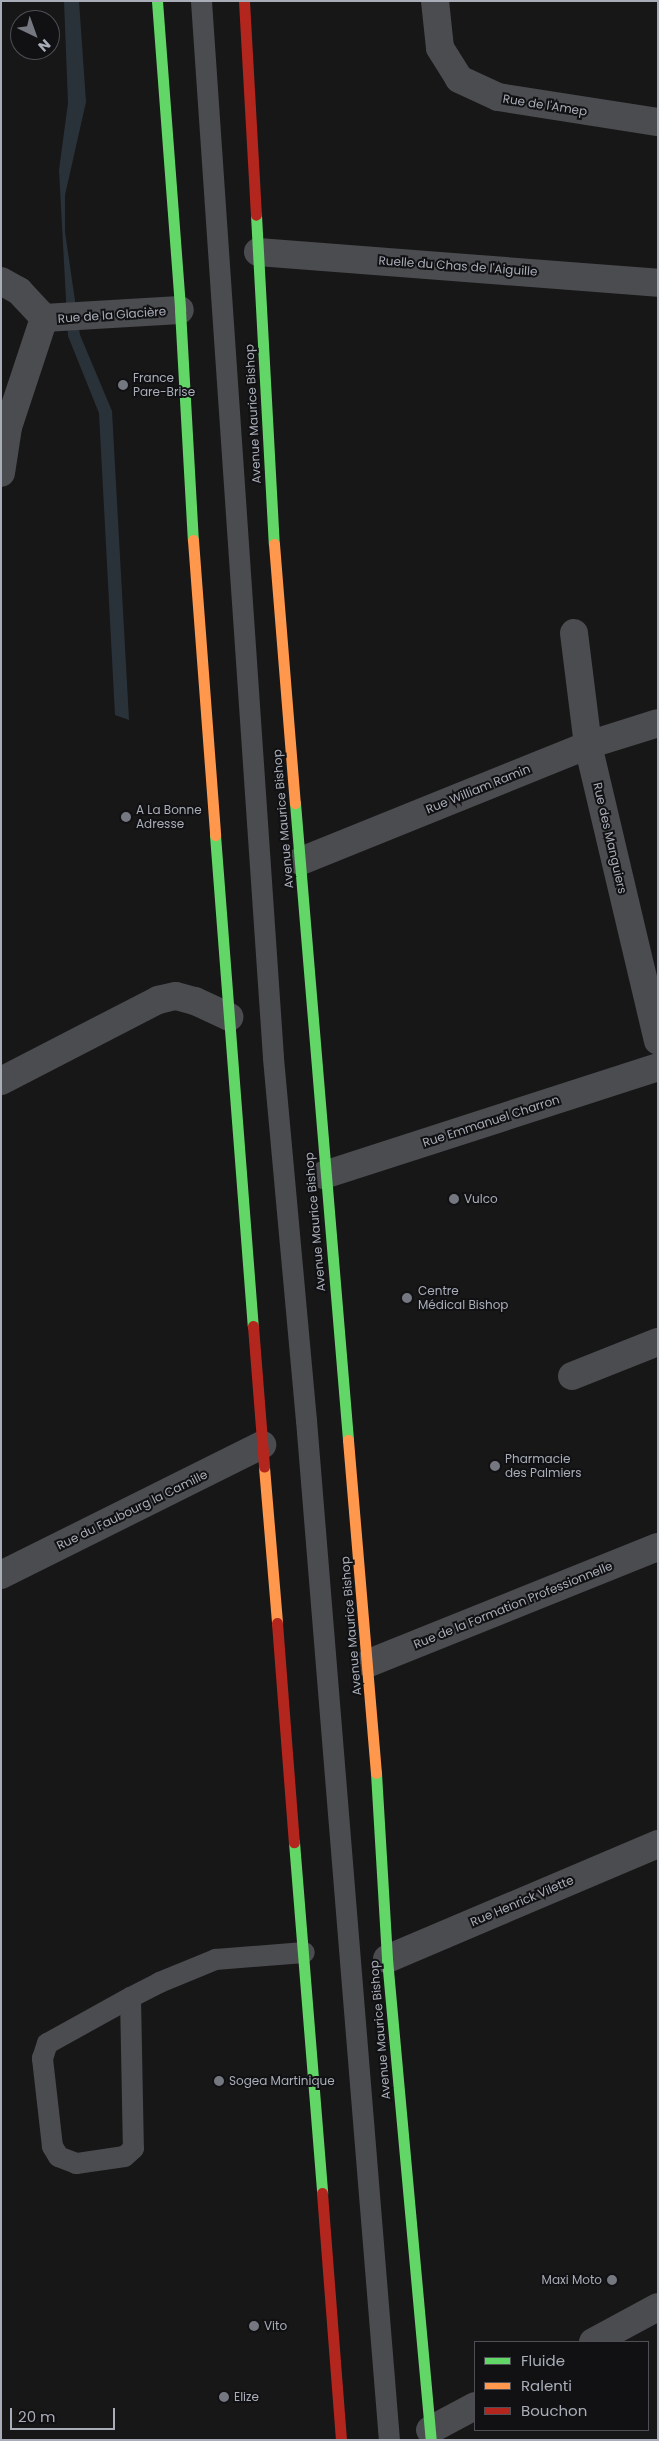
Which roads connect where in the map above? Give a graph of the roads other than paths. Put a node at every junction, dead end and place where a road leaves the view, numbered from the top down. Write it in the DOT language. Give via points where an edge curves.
graph roads {
  1 [pos="157,1"];
  2 [pos="201,1"];
  3 [pos="244,1"];
  4 [pos="435,1"];
  5 [pos="658,122"];
  6 [pos="258,252"];
  7 [pos="1,281"];
  8 [pos="658,283"];
  9 [pos="180,310"];
  10 [pos="53,319"];
  11 [pos="5,425"];
  12 [pos="1,473"];
  13 [pos="574,634"];
  14 [pos="658,723"];
  15 [pos="588,745"];
  16 [pos="301,861"];
  17 [pos="230,1017"];
  18 [pos="658,1041"];
  19 [pos="658,1067"];
  20 [pos="1,1081"];
  21 [pos="324,1175"];
  22 [pos="658,1342"];
  23 [pos="572,1376"];
  24 [pos="262,1445"];
  25 [pos="658,1548"];
  26 [pos="1,1575"];
  27 [pos="369,1663"];
  28 [pos="658,1844"];
  29 [pos="304,1952"];
  30 [pos="387,1959"];
  31 [pos="130,1997"];
  32 [pos="658,2307"];
  33 [pos="594,2341"];
  34 [pos="474,2407"];
  35 [pos="430,2435"];
  36 [pos="341,2440"];
  37 [pos="389,2440"];
  1 -- 9 [label="main road"];
  2 -- 37 [label="lane" via="273,1058 306,1420"];
  3 -- 6 [label="main road, Avenue Maurice Bishop"];
  4 -- 5 [label="street, Rue de l'Amep" via="440,48 459,78 498,97"];
  6 -- 8 [label="street, Ruelle du Chas de l'Aiguille"];
  6 -- 16 [label="main road, Avenue Maurice Bishop" via="274,538"];
  7 -- 10 [label="street, Rue de la Glacière" via="19,291"];
  9 -- 10 [label="street, Rue de la Glacière"];
  9 -- 17 [label="main road" via="195,585"];
  10 -- 11 [label="street, Rue de la Glacière"];
  11 -- 12 [label="street, Rue de la Glacière"];
  13 -- 15 [label="street, Rue des Manguiers"];
  14 -- 15 [label="street, Rue William Ramin"];
  15 -- 16 [label="street, Rue William Ramin"];
  15 -- 18 [label="street, Rue des Manguiers"];
  16 -- 21 [label="main road, Avenue Maurice Bishop"];
  17 -- 20 [label="street" via="176,996 158,1000"];
  17 -- 24 [label="main road"];
  19 -- 21 [label="street, Rue Emmanuel Charron"];
  21 -- 27 [label="main road, Avenue Maurice Bishop"];
  22 -- 23 [label="street"];
  24 -- 26 [label="street, Rue du Faubourg la Camille"];
  24 -- 29 [label="main road"];
  25 -- 27 [label="street, Rue de la Formation Professionnelle"];
  27 -- 30 [label="main road, Avenue Maurice Bishop"];
  28 -- 30 [label="street, Rue Henrick Vilette"];
  29 -- 31 [label="lane" via="214,1959"];
  29 -- 36 [label="main road"];
  30 -- 35 [label="main road, Avenue Maurice Bishop"];
  31 -- 31 [label="lane" via="133,2148 124,2156 76,2163 58,2156 52,2146 42,2058 47,2043"];
  32 -- 33 [label="street"];
  34 -- 35 [label="street"];
}
